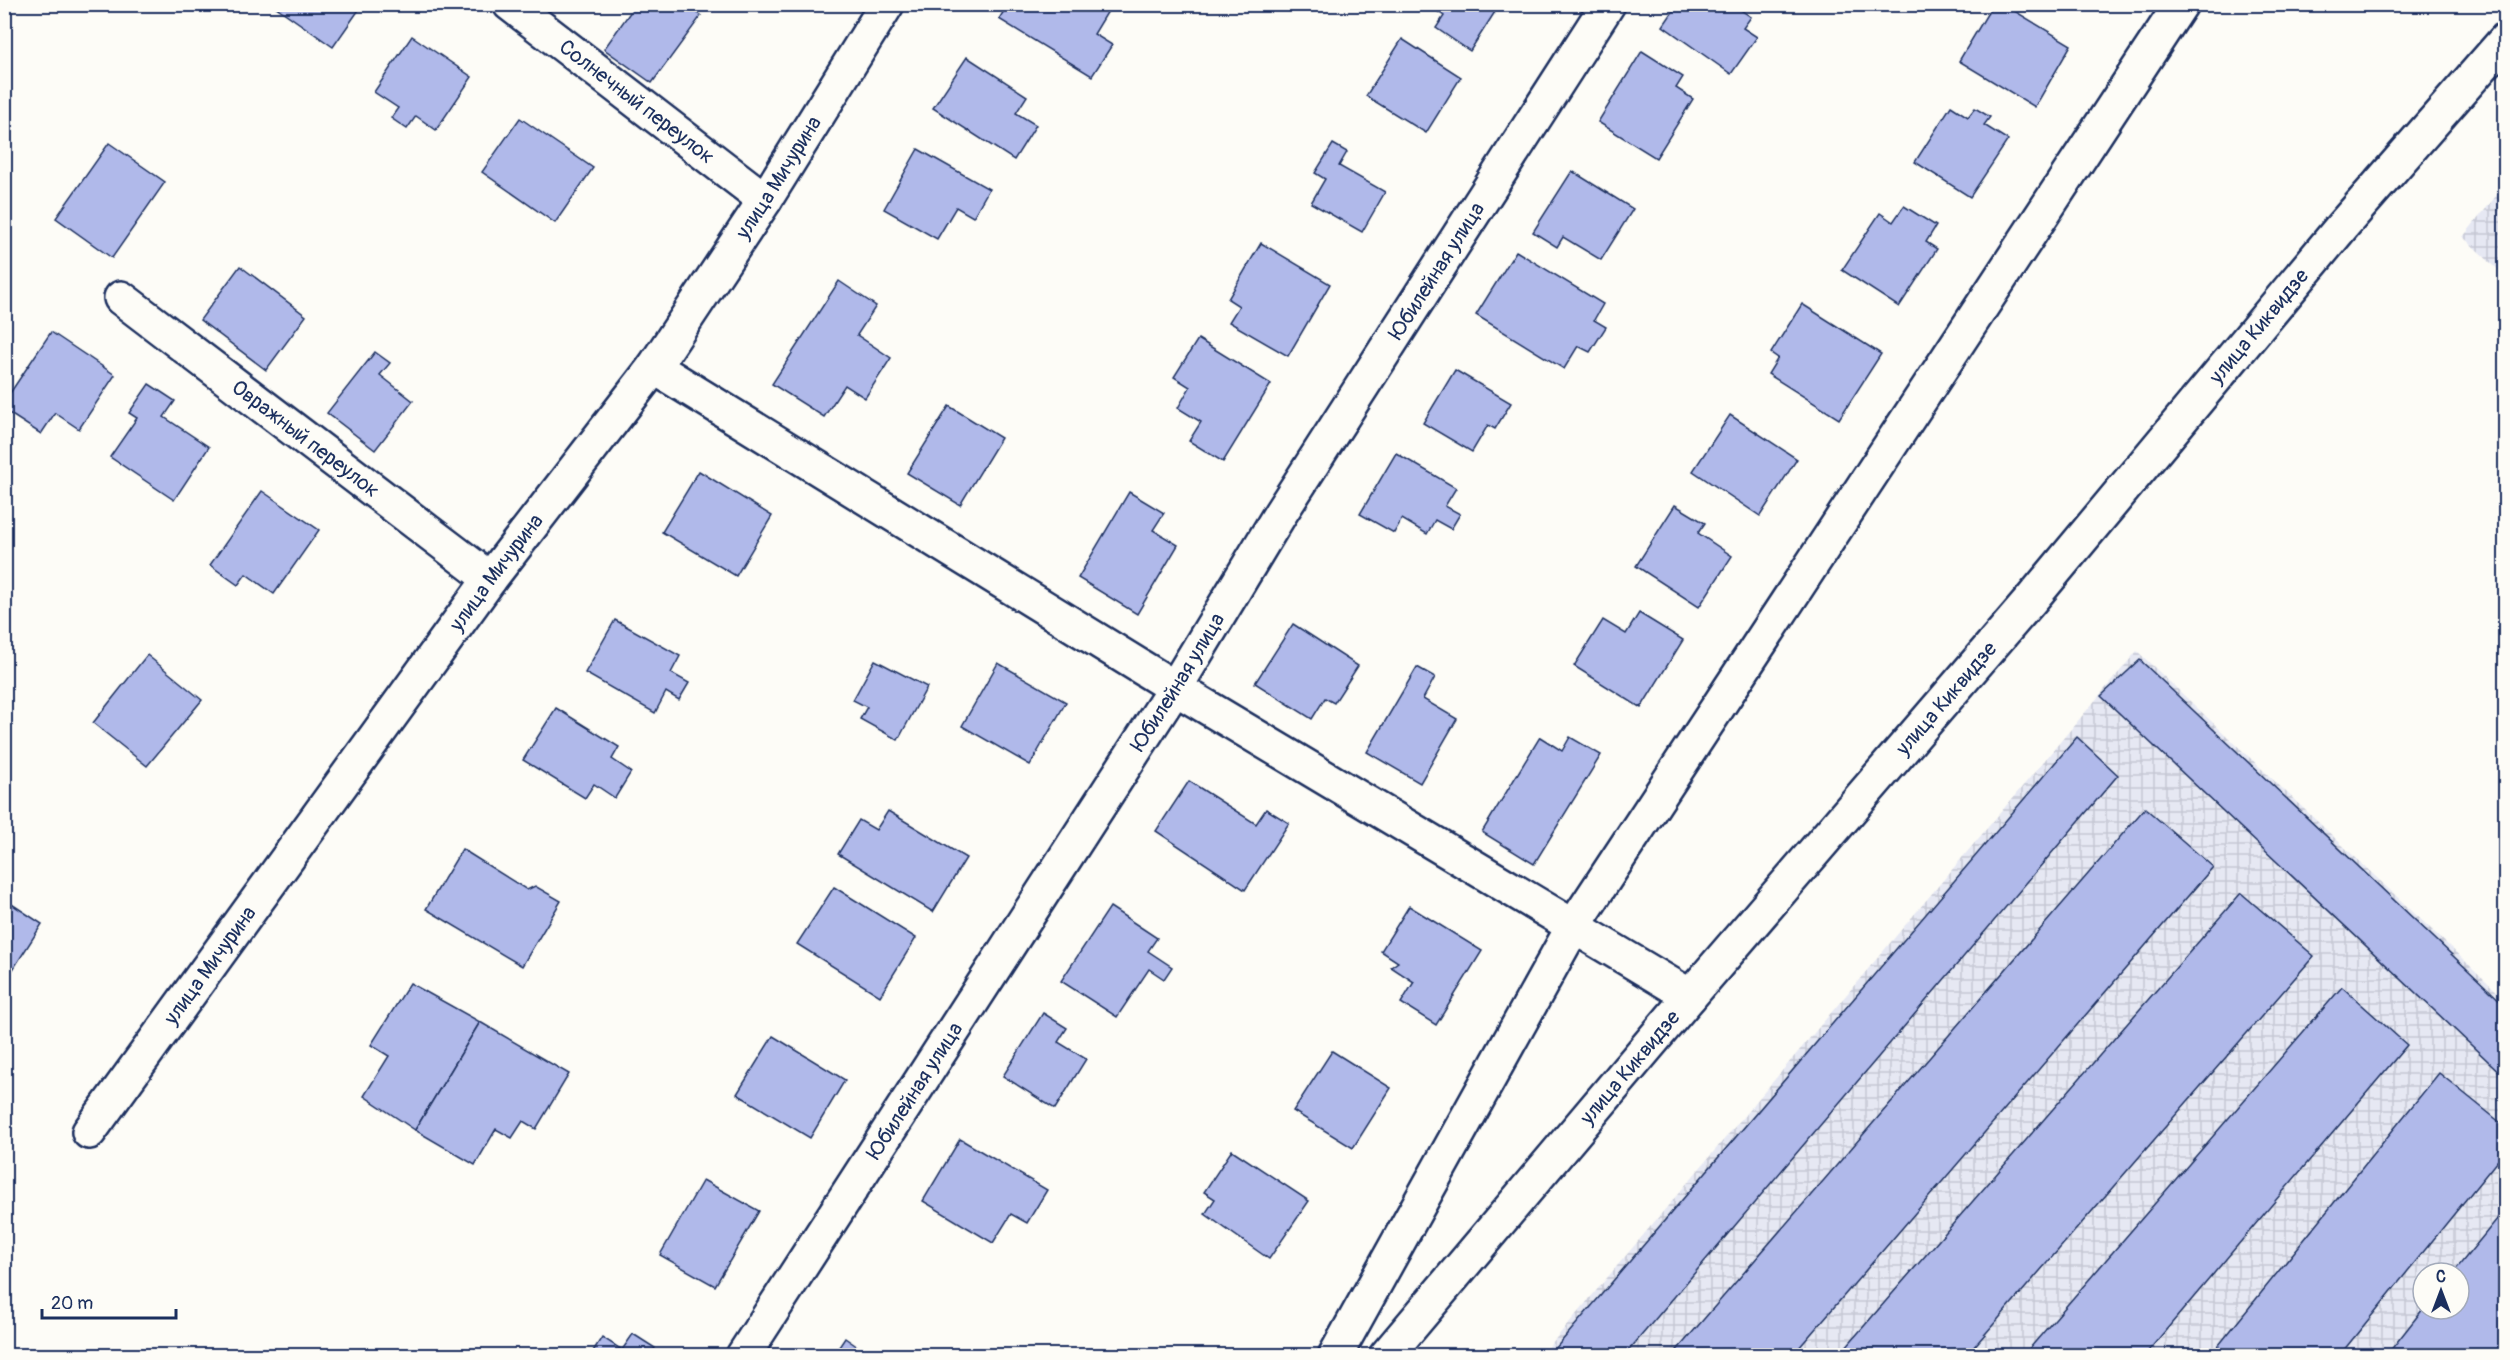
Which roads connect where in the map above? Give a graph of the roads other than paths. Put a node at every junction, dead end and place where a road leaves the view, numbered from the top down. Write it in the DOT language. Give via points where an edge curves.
graph roads {
  1 [pos="510,4"];
  2 [pos="887,4"];
  3 [pos="1608,4"];
  4 [pos="2181,4"];
  5 [pos="2505,39"];
  6 [pos="765,200"];
  7 [pos="121,298"];
  8 [pos="654,367"];
  9 [pos="490,579"];
  10 [pos="1175,688"];
  11 [pos="1573,927"];
  12 [pos="1690,996"];
  13 [pos="88,1132"];
  14 [pos="742,1356"];
  15 [pos="1335,1356"];
  16 [pos="1386,1356"];
  1 -- 6 [label="street, Солнечный переулок"];
  2 -- 6 [label="street, улица Мичурина"];
  3 -- 10 [label="street, Юбилейная улица" via="1280,514"];
  4 -- 11 [label="street"];
  5 -- 12 [label="street, улица Киквидзе"];
  6 -- 8 [label="street, улица Мичурина"];
  7 -- 9 [label="street, Овражный переулок"];
  8 -- 9 [label="street, улица Мичурина"];
  8 -- 10 [label="street"];
  9 -- 13 [label="street, улица Мичурина"];
  10 -- 11 [label="street"];
  10 -- 14 [label="street, Юбилейная улица"];
  11 -- 12 [label="street"];
  11 -- 15 [label="street"];
  12 -- 16 [label="street, улица Киквидзе"];
}
